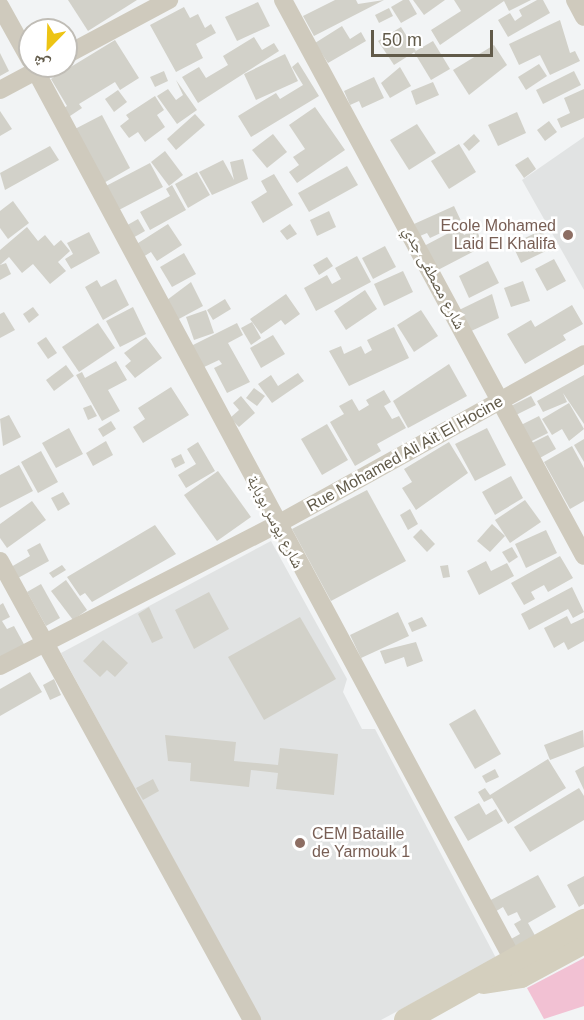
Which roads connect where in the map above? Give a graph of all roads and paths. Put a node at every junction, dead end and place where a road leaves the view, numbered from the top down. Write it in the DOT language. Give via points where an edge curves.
graph roads {
  1 [pos="169,0"];
  2 [pos="283,0"];
  3 [pos="575,0"];
  4 [pos="0,6"];
  5 [pos="584,17"];
  6 [pos="18,36"];
  7 [pos="78,49"];
  8 [pos="18,78"];
  9 [pos="42,78"];
  10 [pos="0,90"];
  11 [pos="584,354"];
  12 [pos="500,400"];
  13 [pos="276,525"];
  14 [pos="584,556"];
  15 [pos="0,561"];
  16 [pos="43,642"];
  17 [pos="0,666"];
  18 [pos="584,921"];
  19 [pos="584,942"];
  20 [pos="517,968"];
  21 [pos="252,1020"];
  22 [pos="406,1020"];
  1 -- 7 [label="street"];
  2 -- 12 [label="street, شارع مصطفى جدي"];
  3 -- 5 [label="street"];
  4 -- 6 [label="street, شارع يوسر بوباية"];
  8 -- 10 [label="street"];
  9 -- 13 [label="street, شارع يوسر بوباية"];
  11 -- 12 [label="street, Rue Mohamed Ali Ait El Hocine"];
  12 -- 13 [label="street, Rue Mohamed Ali Ait El Hocine"];
  12 -- 14 [label="street, شارع مصطفى جدي"];
  13 -- 16 [label="street, Rue Mohamed Ali Ait El Hocine"];
  13 -- 20 [label="street, شارع يوسر بوباية"];
  15 -- 16 [label="street"];
  16 -- 17 [label="street, Rue Mohamed Ali Ait El Hocine"];
  16 -- 21 [label="street"];
  18 -- 20 [label="main road"];
  19 -- 20 [label="main road"];
  20 -- 22 [label="main road" via="473,984"];
}
